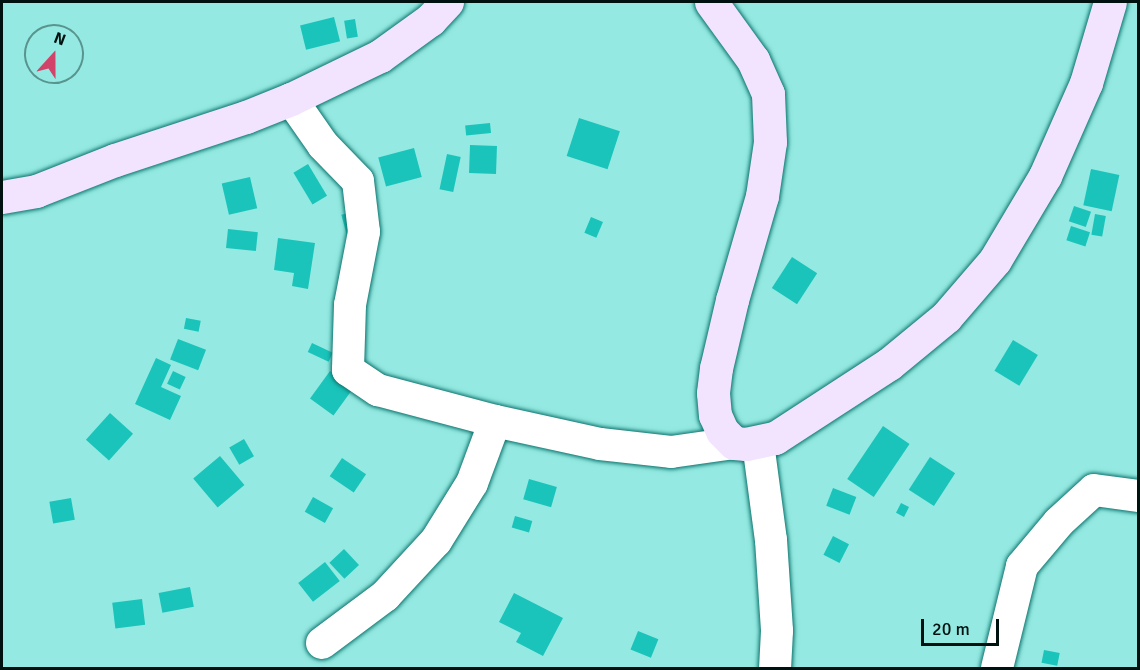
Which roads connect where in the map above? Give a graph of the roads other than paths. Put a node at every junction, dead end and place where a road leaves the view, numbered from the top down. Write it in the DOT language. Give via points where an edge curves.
graph roads {
  1 [pos="447,2"];
  2 [pos="711,2"];
  3 [pos="1110,2"];
  4 [pos="291,99"];
  5 [pos="2,197"];
  6 [pos="495,421"];
  7 [pos="746,443"];
  8 [pos="1138,496"];
  9 [pos="322,643"];
  10 [pos="775,669"];
  11 [pos="997,669"];
  1 -- 4 [label="main road" via="430,20 380,56"];
  2 -- 7 [label="main road" via="753,60 768,94 770,142 762,196 732,300 713,393 722,431"];
  3 -- 7 [label="main road" via="1086,83 1050,166 994,260 946,317 889,364 775,438"];
  4 -- 5 [label="main road" via="36,191"];
  4 -- 6 [label="street" via="323,145 358,181 364,232 350,306 348,370 378,390"];
  6 -- 7 [label="street" via="600,444 671,452"];
  6 -- 9 [label="street" via="472,483 436,541 385,596"];
  7 -- 10 [label="street" via="771,540 777,631"];
  8 -- 11 [label="street" via="1094,490 1059,522 1022,566"];
}
